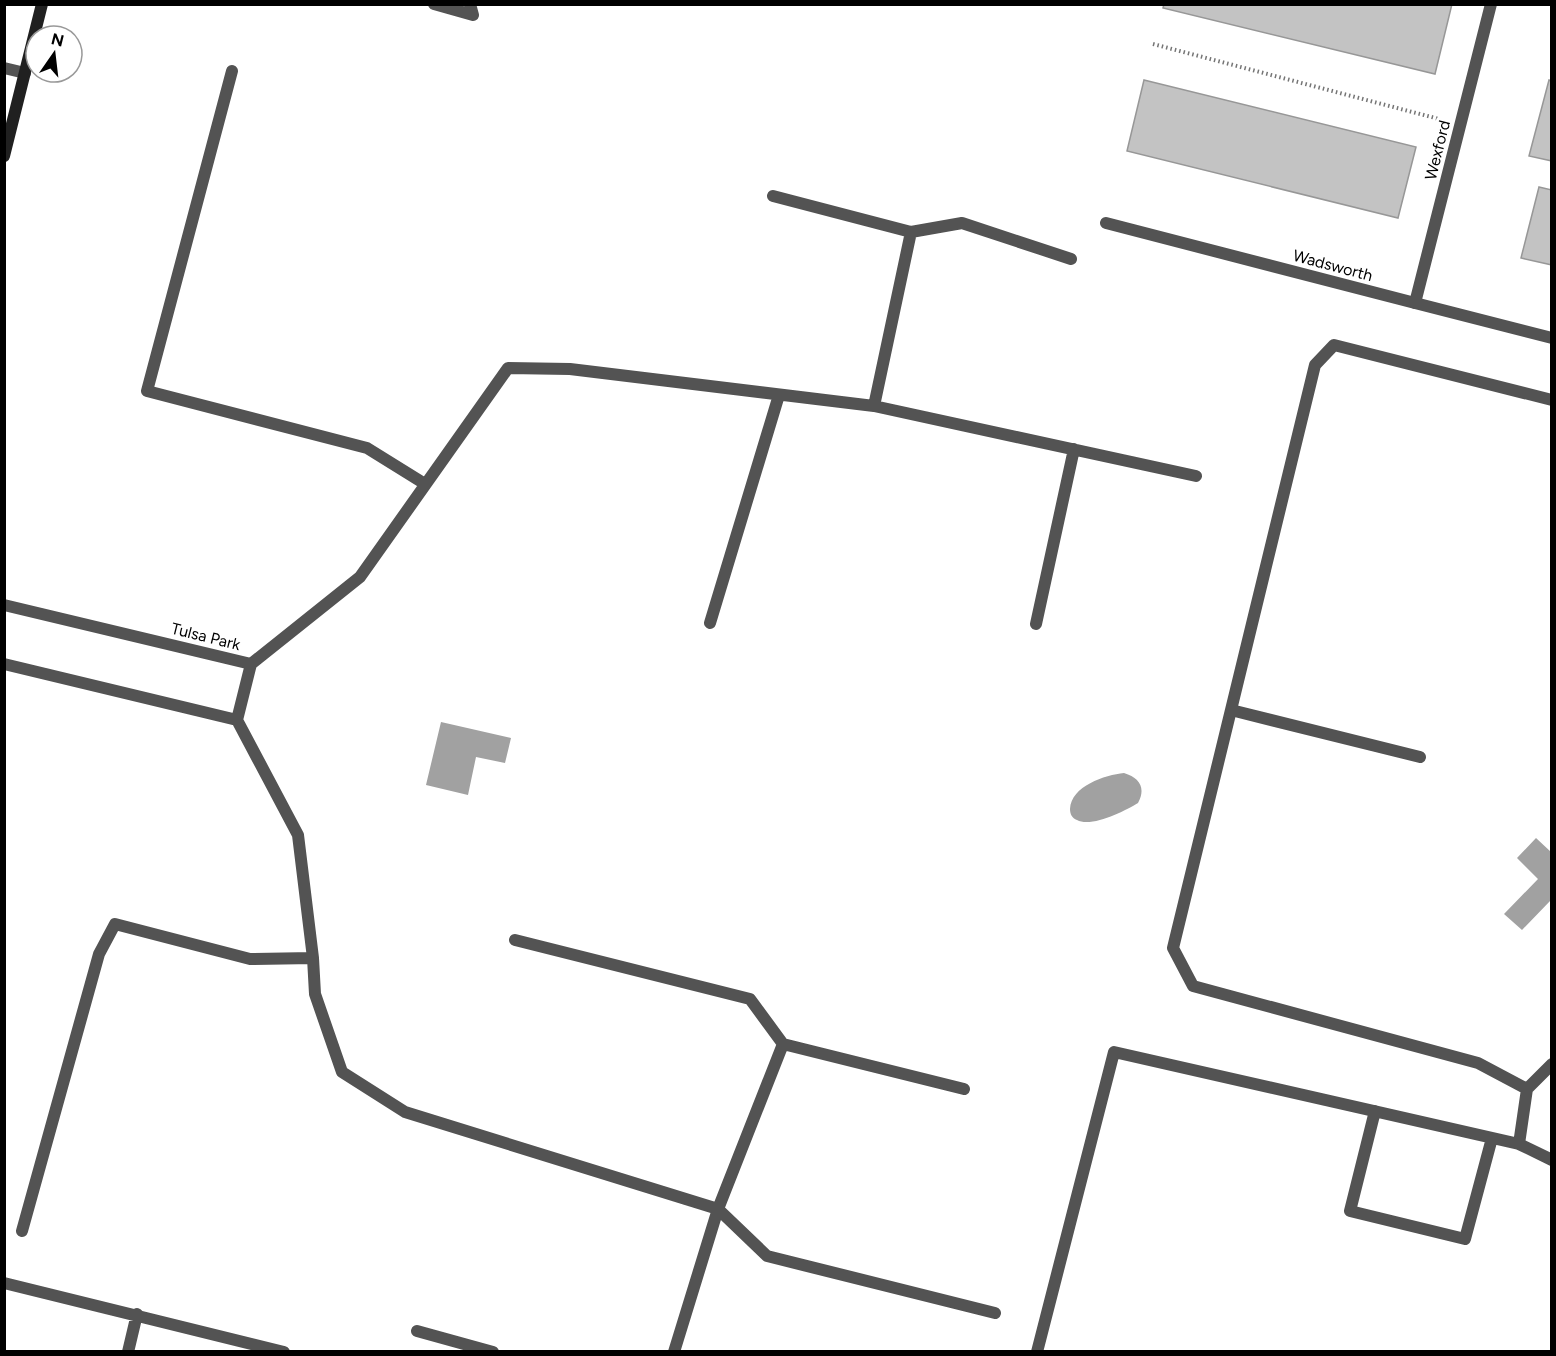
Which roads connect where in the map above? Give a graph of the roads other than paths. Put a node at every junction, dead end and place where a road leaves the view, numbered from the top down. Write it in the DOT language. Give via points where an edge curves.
graph roads {
  1 [pos="42,4"];
  2 [pos="434,4"];
  3 [pos="470,4"];
  4 [pos="1491,4"];
  5 [pos="37,24"];
  6 [pos="4,68"];
  7 [pos="231,71"];
  8 [pos="24,73"];
  9 [pos="24,76"];
  10 [pos="8,124"];
  11 [pos="4,156"];
  12 [pos="773,196"];
  13 [pos="1107,223"];
  14 [pos="911,232"];
  15 [pos="1071,259"];
  16 [pos="1415,303"];
  17 [pos="1551,338"];
  18 [pos="778,395"];
  19 [pos="1551,400"];
  20 [pos="874,406"];
  21 [pos="1074,449"];
  22 [pos="1196,476"];
  23 [pos="425,484"];
  24 [pos="4,605"];
  25 [pos="710,623"];
  26 [pos="1035,624"];
  27 [pos="4,664"];
  28 [pos="251,664"];
  29 [pos="1231,710"];
  30 [pos="237,720"];
  31 [pos="1420,757"];
  32 [pos="514,940"];
  33 [pos="313,958"];
  34 [pos="783,1044"];
  35 [pos="1551,1064"];
  36 [pos="964,1089"];
  37 [pos="1527,1089"];
  38 [pos="1375,1111"];
  39 [pos="1492,1138"];
  40 [pos="1519,1144"];
  41 [pos="1551,1160"];
  42 [pos="718,1209"];
  43 [pos="22,1231"];
  44 [pos="4,1283"];
  45 [pos="995,1313"];
  46 [pos="137,1314"];
  47 [pos="417,1331"];
  48 [pos="128,1352"];
  49 [pos="284,1352"];
  50 [pos="493,1352"];
  51 [pos="674,1352"];
  52 [pos="1037,1352"];
  1 -- 5 [label="street"];
  2 -- 3 [label="street" via="473,15"];
  4 -- 16 [label="street, Wexford"];
  6 -- 8 [label="street"];
  7 -- 23 [label="street" via="147,391 367,448"];
  9 -- 10 [label="street"];
  10 -- 11 [label="street"];
  12 -- 14 [label="street"];
  13 -- 16 [label="street, Wadsworth"];
  14 -- 15 [label="street" via="962,223"];
  14 -- 20 [label="street"];
  16 -- 17 [label="street, Wadsworth"];
  18 -- 20 [label="street"];
  18 -- 23 [label="street" via="570,369 508,368"];
  18 -- 25 [label="street"];
  19 -- 29 [label="street" via="1334,345 1315,365"];
  20 -- 21 [label="street"];
  21 -- 22 [label="street"];
  21 -- 26 [label="street"];
  23 -- 28 [label="street" via="360,577"];
  24 -- 28 [label="street, Tulsa Park"];
  27 -- 30 [label="street"];
  28 -- 30 [label="street, Tulsa Park"];
  29 -- 31 [label="street"];
  29 -- 37 [label="street" via="1173,948 1193,986 1478,1063"];
  30 -- 33 [label="street" via="298,836"];
  32 -- 34 [label="street" via="750,999"];
  33 -- 42 [label="street" via="315,994 342,1072 405,1113"];
  33 -- 43 [label="street" via="250,959 115,924 99,954"];
  34 -- 36 [label="street"];
  34 -- 42 [label="street"];
  35 -- 37 [label="street"];
  37 -- 40 [label="street"];
  38 -- 39 [label="street"];
  38 -- 39 [label="street" via="1350,1211 1465,1239"];
  38 -- 52 [label="street" via="1114,1052"];
  39 -- 40 [label="street"];
  40 -- 41 [label="street"];
  42 -- 45 [label="street" via="767,1256"];
  42 -- 51 [label="street"];
  44 -- 46 [label="street"];
  46 -- 48 [label="street"];
  46 -- 49 [label="street"];
  47 -- 50 [label="street"];
}
